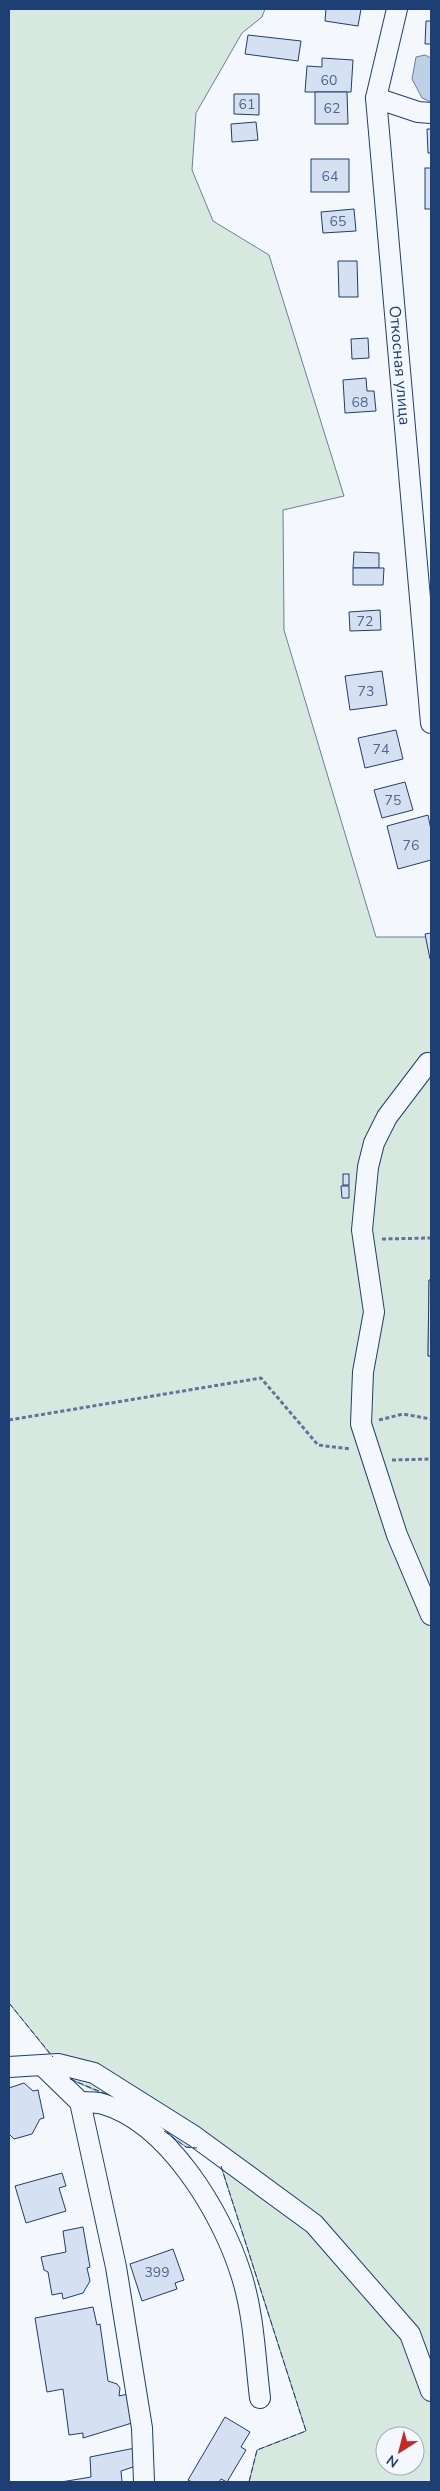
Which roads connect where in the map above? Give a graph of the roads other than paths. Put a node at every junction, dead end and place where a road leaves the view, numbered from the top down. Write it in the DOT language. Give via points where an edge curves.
graph roads {
  1 [pos="397,9"];
  2 [pos="376,98"];
  3 [pos="431,113"];
  4 [pos="431,723"];
  5 [pos="428,1063"];
  6 [pos="431,1615"];
  7 [pos="43,2066"];
  8 [pos="9,2067"];
  9 [pos="80,2102"];
  10 [pos="431,2391"];
  11 [pos="260,2398"];
  12 [pos="144,2482"];
  1 -- 2 [label="street, Откосная улица"];
  2 -- 3 [label="street"];
  2 -- 4 [label="street, Откосная улица"];
  5 -- 6 [label="street" via="387,1117 374,1143 368,1166 362,1230 374,1312 363,1372 361,1424 397,1535"];
  7 -- 8 [label="street"];
  7 -- 9 [label="street"];
  7 -- 10 [label="street" via="58,2064 94,2073 194,2136 314,2224 410,2334"];
  9 -- 11 [label="street" via="103,2104 157,2136 188,2171 211,2204 241,2275 250,2315"];
  9 -- 12 [label="street" via="116,2267 142,2428"];
}
